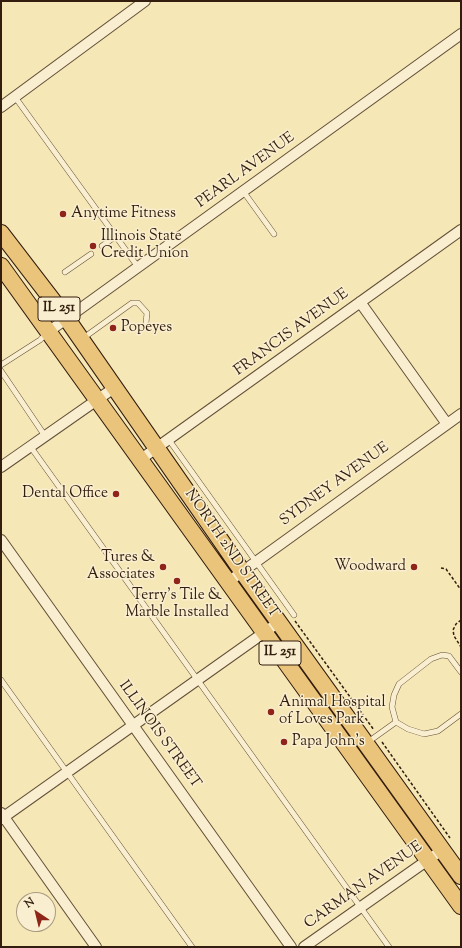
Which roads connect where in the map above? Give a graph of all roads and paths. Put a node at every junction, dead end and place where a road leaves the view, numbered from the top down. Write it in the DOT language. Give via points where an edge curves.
graph roads {
  1 [pos="145,1"];
  2 [pos="461,34"];
  3 [pos="15,97"];
  4 [pos="1,107"];
  5 [pos="243,191"];
  6 [pos="461,230"];
  7 [pos="1,232"];
  8 [pos="274,234"];
  9 [pos="116,236"];
  10 [pos="102,246"];
  11 [pos="91,254"];
  12 [pos="1,266"];
  13 [pos="138,267"];
  14 [pos="65,272"];
  15 [pos="360,302"];
  16 [pos="67,319"];
  17 [pos="146,323"];
  18 [pos="48,332"];
  19 [pos="81,340"];
  20 [pos="1,365"];
  21 [pos="1,371"];
  22 [pos="114,388"];
  23 [pos="97,400"];
  24 [pos="461,414"];
  25 [pos="447,424"];
  26 [pos="45,436"];
  27 [pos="163,444"];
  28 [pos="30,446"];
  29 [pos="141,459"];
  30 [pos="1,467"];
  31 [pos="1,540"];
  32 [pos="255,562"];
  33 [pos="441,568"];
  34 [pos="242,571"];
  35 [pos="228,582"];
  36 [pos="461,590"];
  37 [pos="294,615"];
  38 [pos="461,620"];
  39 [pos="295,621"];
  40 [pos="279,622"];
  41 [pos="265,632"];
  42 [pos="461,647"];
  43 [pos="461,672"];
  44 [pos="1,680"];
  45 [pos="198,680"];
  46 [pos="461,714"];
  47 [pos="396,722"];
  48 [pos="134,725"];
  49 [pos="372,740"];
  50 [pos="67,773"];
  51 [pos="2,816"];
  52 [pos="447,845"];
  53 [pos="428,859"];
  54 [pos="461,876"];
  55 [pos="461,906"];
  56 [pos="360,907"];
  57 [pos="96,947"];
  58 [pos="192,947"];
  59 [pos="291,947"];
  60 [pos="304,947"];
  61 [pos="389,947"];
  1 -- 3 [label="street"];
  2 -- 5 [label="street, PEARL AVENUE"];
  3 -- 4 [label="street"];
  3 -- 9 [label="lane"];
  5 -- 8 [label="lane"];
  5 -- 13 [label="street, PEARL AVENUE"];
  6 -- 15 [label="street, FRANCIS AVENUE"];
  7 -- 16 [label="main road, NORTH 2ND STREET / IL 251"];
  9 -- 10 [label="lane"];
  9 -- 13 [label="lane"];
  11 -- 14 [label="lane"];
  12 -- 18 [label="main road, NORTH 2ND STREET / IL 251"];
  13 -- 16 [label="street, PEARL AVENUE"];
  15 -- 25 [label="street"];
  15 -- 27 [label="street, FRANCIS AVENUE"];
  16 -- 18 [label="street, PEARL AVENUE"];
  16 -- 19 [label="main road, NORTH 2ND STREET / IL 251"];
  17 -- 19 [label="lane" via="147,313 138,303 132,303"];
  18 -- 20 [label="lane"];
  18 -- 23 [label="main road, NORTH 2ND STREET / IL 251"];
  19 -- 22 [label="main road, NORTH 2ND STREET / IL 251"];
  21 -- 26 [label="lane"];
  22 -- 23 [label="street"];
  22 -- 27 [label="main road, NORTH 2ND STREET / IL 251"];
  23 -- 26 [label="street"];
  23 -- 29 [label="main road, NORTH 2ND STREET / IL 251"];
  24 -- 25 [label="street, SYDNEY AVENUE"];
  25 -- 32 [label="street, SYDNEY AVENUE"];
  26 -- 28 [label="street"];
  27 -- 29 [label="street, FRANCIS AVENUE"];
  27 -- 32 [label="lane"];
  27 -- 34 [label="main road, NORTH 2ND STREET / IL 251"];
  28 -- 30 [label="street"];
  28 -- 45 [label="lane"];
  29 -- 35 [label="main road, NORTH 2ND STREET / IL 251"];
  31 -- 48 [label="street, ILLINOIS STREET"];
  32 -- 34 [label="street, SYDNEY AVENUE"];
  32 -- 37 [label="lane"];
  33 -- 36 [label="path" via="446,569"];
  34 -- 35 [label="street, SYDNEY AVENUE"];
  34 -- 40 [label="main road, NORTH 2ND STREET / IL 251"];
  35 -- 41 [label="main road, NORTH 2ND STREET / IL 251"];
  38 -- 42 [label="path" via="453,630"];
  39 -- 49 [label="path"];
  40 -- 41 [label="street"];
  40 -- 49 [label="main road, NORTH 2ND STREET / IL 251"];
  41 -- 45 [label="street"];
  41 -- 53 [label="main road, NORTH 2ND STREET / IL 251"];
  43 -- 47 [label="lane" via="450,656 442,655 431,659 399,684 392,707"];
  44 -- 50 [label="lane"];
  45 -- 48 [label="street"];
  45 -- 56 [label="lane"];
  46 -- 47 [label="lane" via="438,731 424,734"];
  47 -- 49 [label="lane"];
  48 -- 50 [label="street"];
  48 -- 59 [label="street, ILLINOIS STREET"];
  49 -- 52 [label="main road, NORTH 2ND STREET / IL 251"];
  49 -- 52 [label="path"];
  50 -- 51 [label="street"];
  50 -- 58 [label="lane"];
  51 -- 57 [label="street"];
  52 -- 53 [label="street, CARMAN AVENUE"];
  52 -- 54 [label="main road, NORTH 2ND STREET / IL 251"];
  53 -- 55 [label="main road, NORTH 2ND STREET / IL 251"];
  53 -- 56 [label="street, CARMAN AVENUE"];
  56 -- 60 [label="street, CARMAN AVENUE"];
  56 -- 61 [label="lane"];
}
